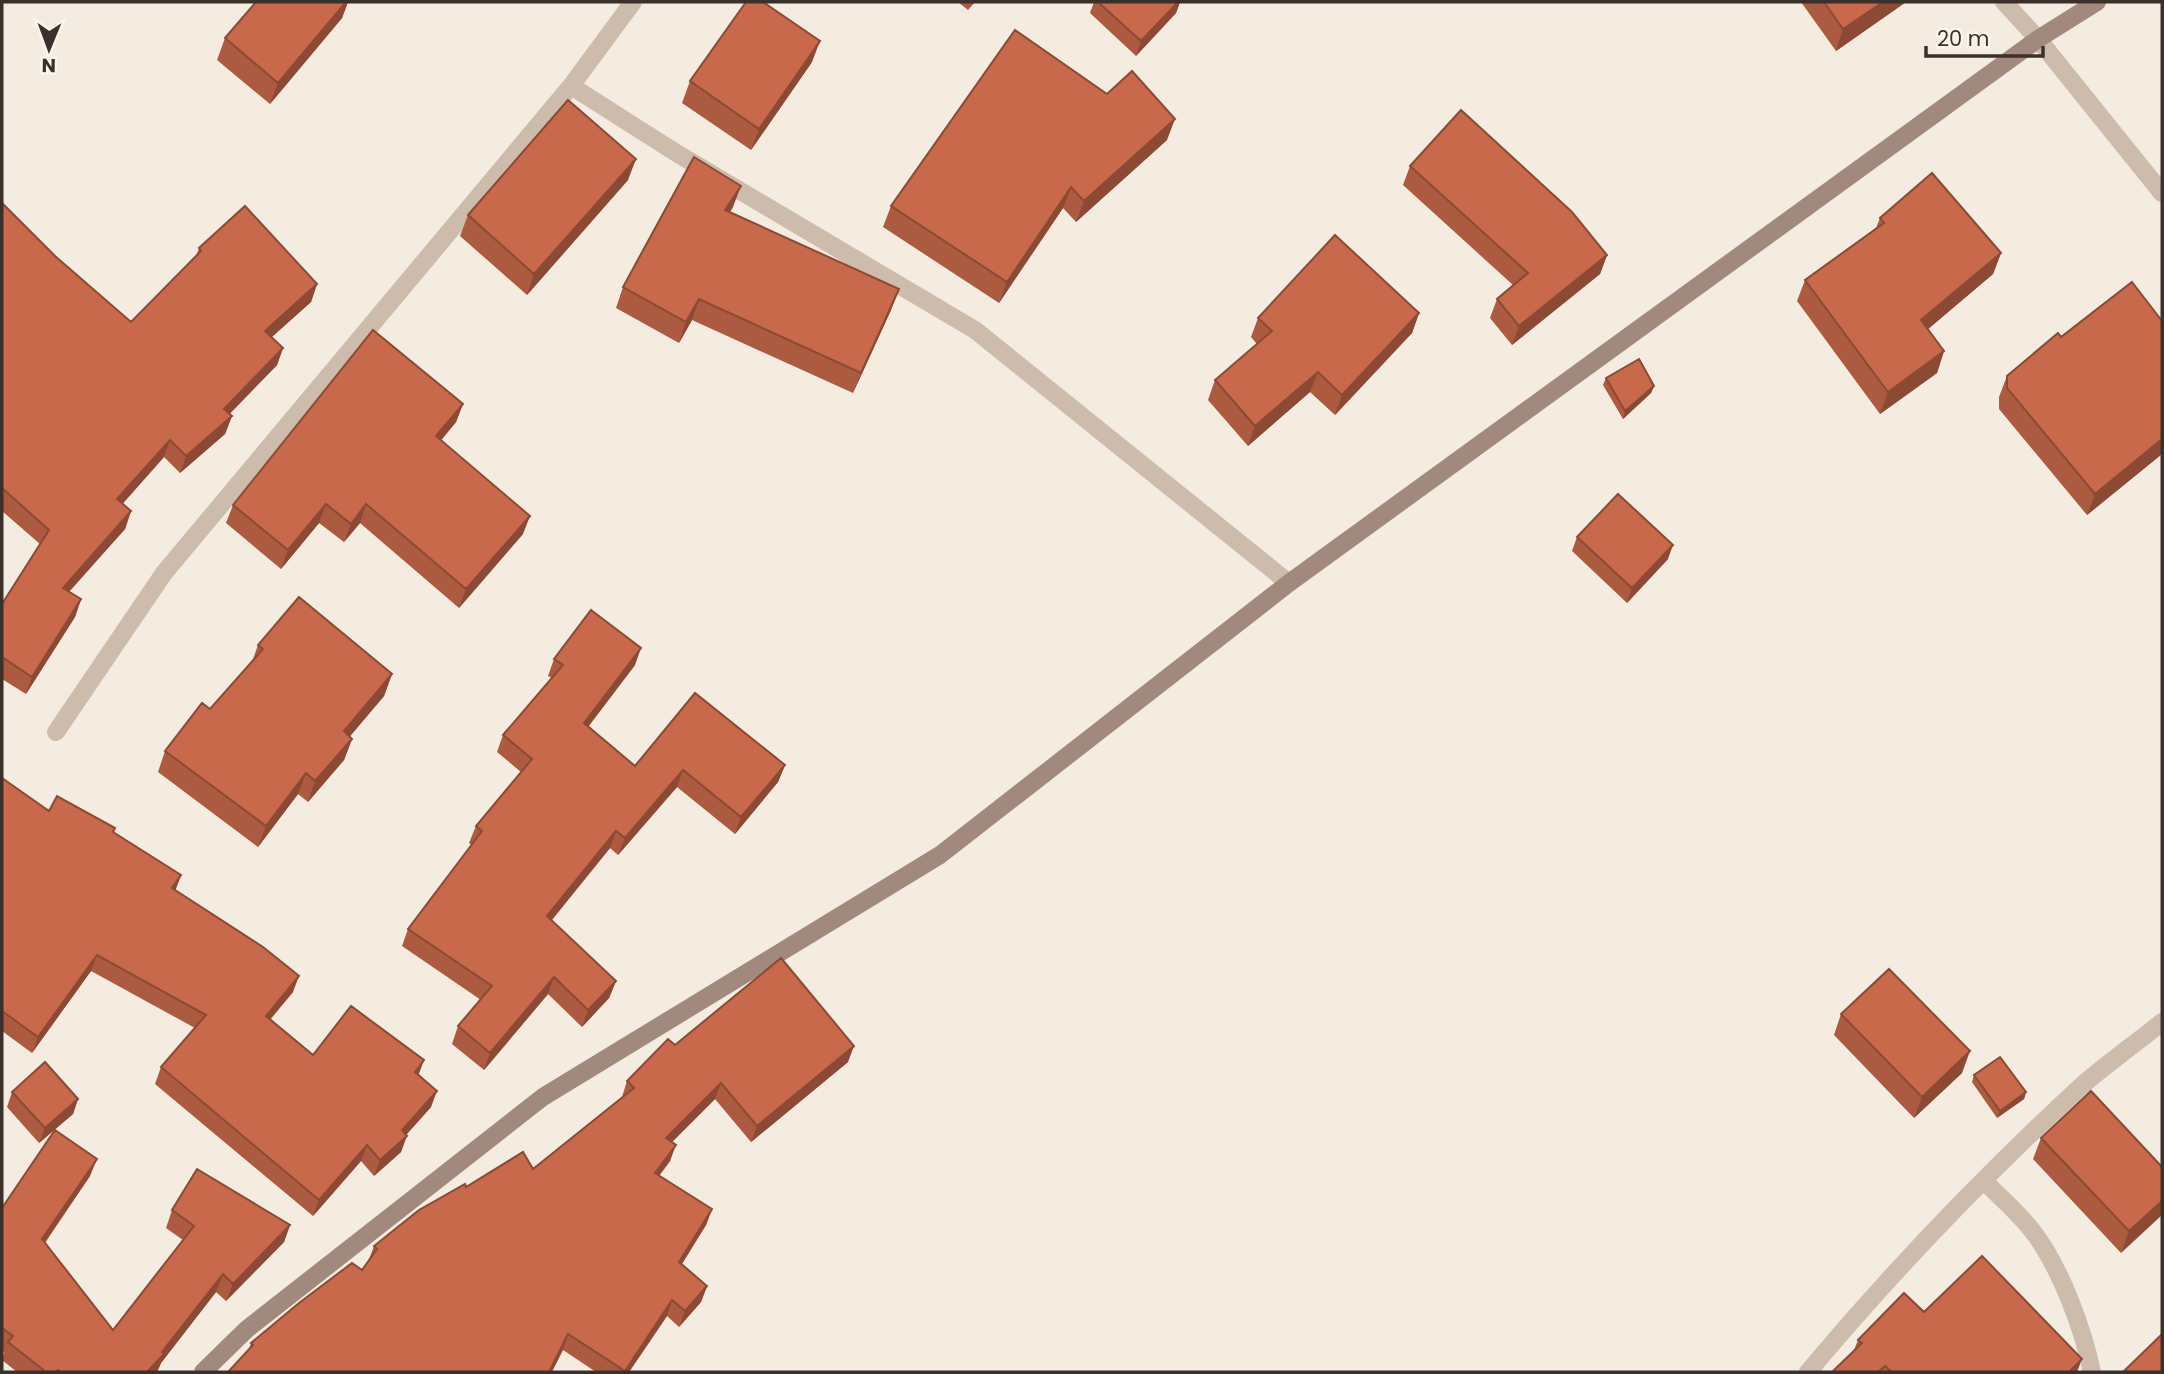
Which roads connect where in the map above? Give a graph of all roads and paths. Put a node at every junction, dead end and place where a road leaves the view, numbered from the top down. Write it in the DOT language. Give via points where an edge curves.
graph roads {
  1 [pos="633,2"];
  2 [pos="2004,2"];
  3 [pos="2097,2"];
  4 [pos="2038,39"];
  5 [pos="571,86"];
  6 [pos="2162,193"];
  7 [pos="1289,583"];
  8 [pos="55,732"];
  9 [pos="2162,1022"];
  10 [pos="1985,1182"];
  11 [pos="203,1372"];
  12 [pos="1808,1372"];
  13 [pos="2092,1372"];
  1 -- 5 [label="street"];
  2 -- 4 [label="street"];
  3 -- 4 [label="main road"];
  4 -- 6 [label="street"];
  4 -- 7 [label="main road"];
  5 -- 7 [label="street" via="975,330"];
  5 -- 8 [label="street" via="164,573"];
  7 -- 11 [label="main road" via="940,855 543,1097 247,1329"];
  9 -- 10 [label="street" via="2080,1087"];
  10 -- 12 [label="street"];
  10 -- 13 [label="street" via="2046,1250 2087,1347"];
}
